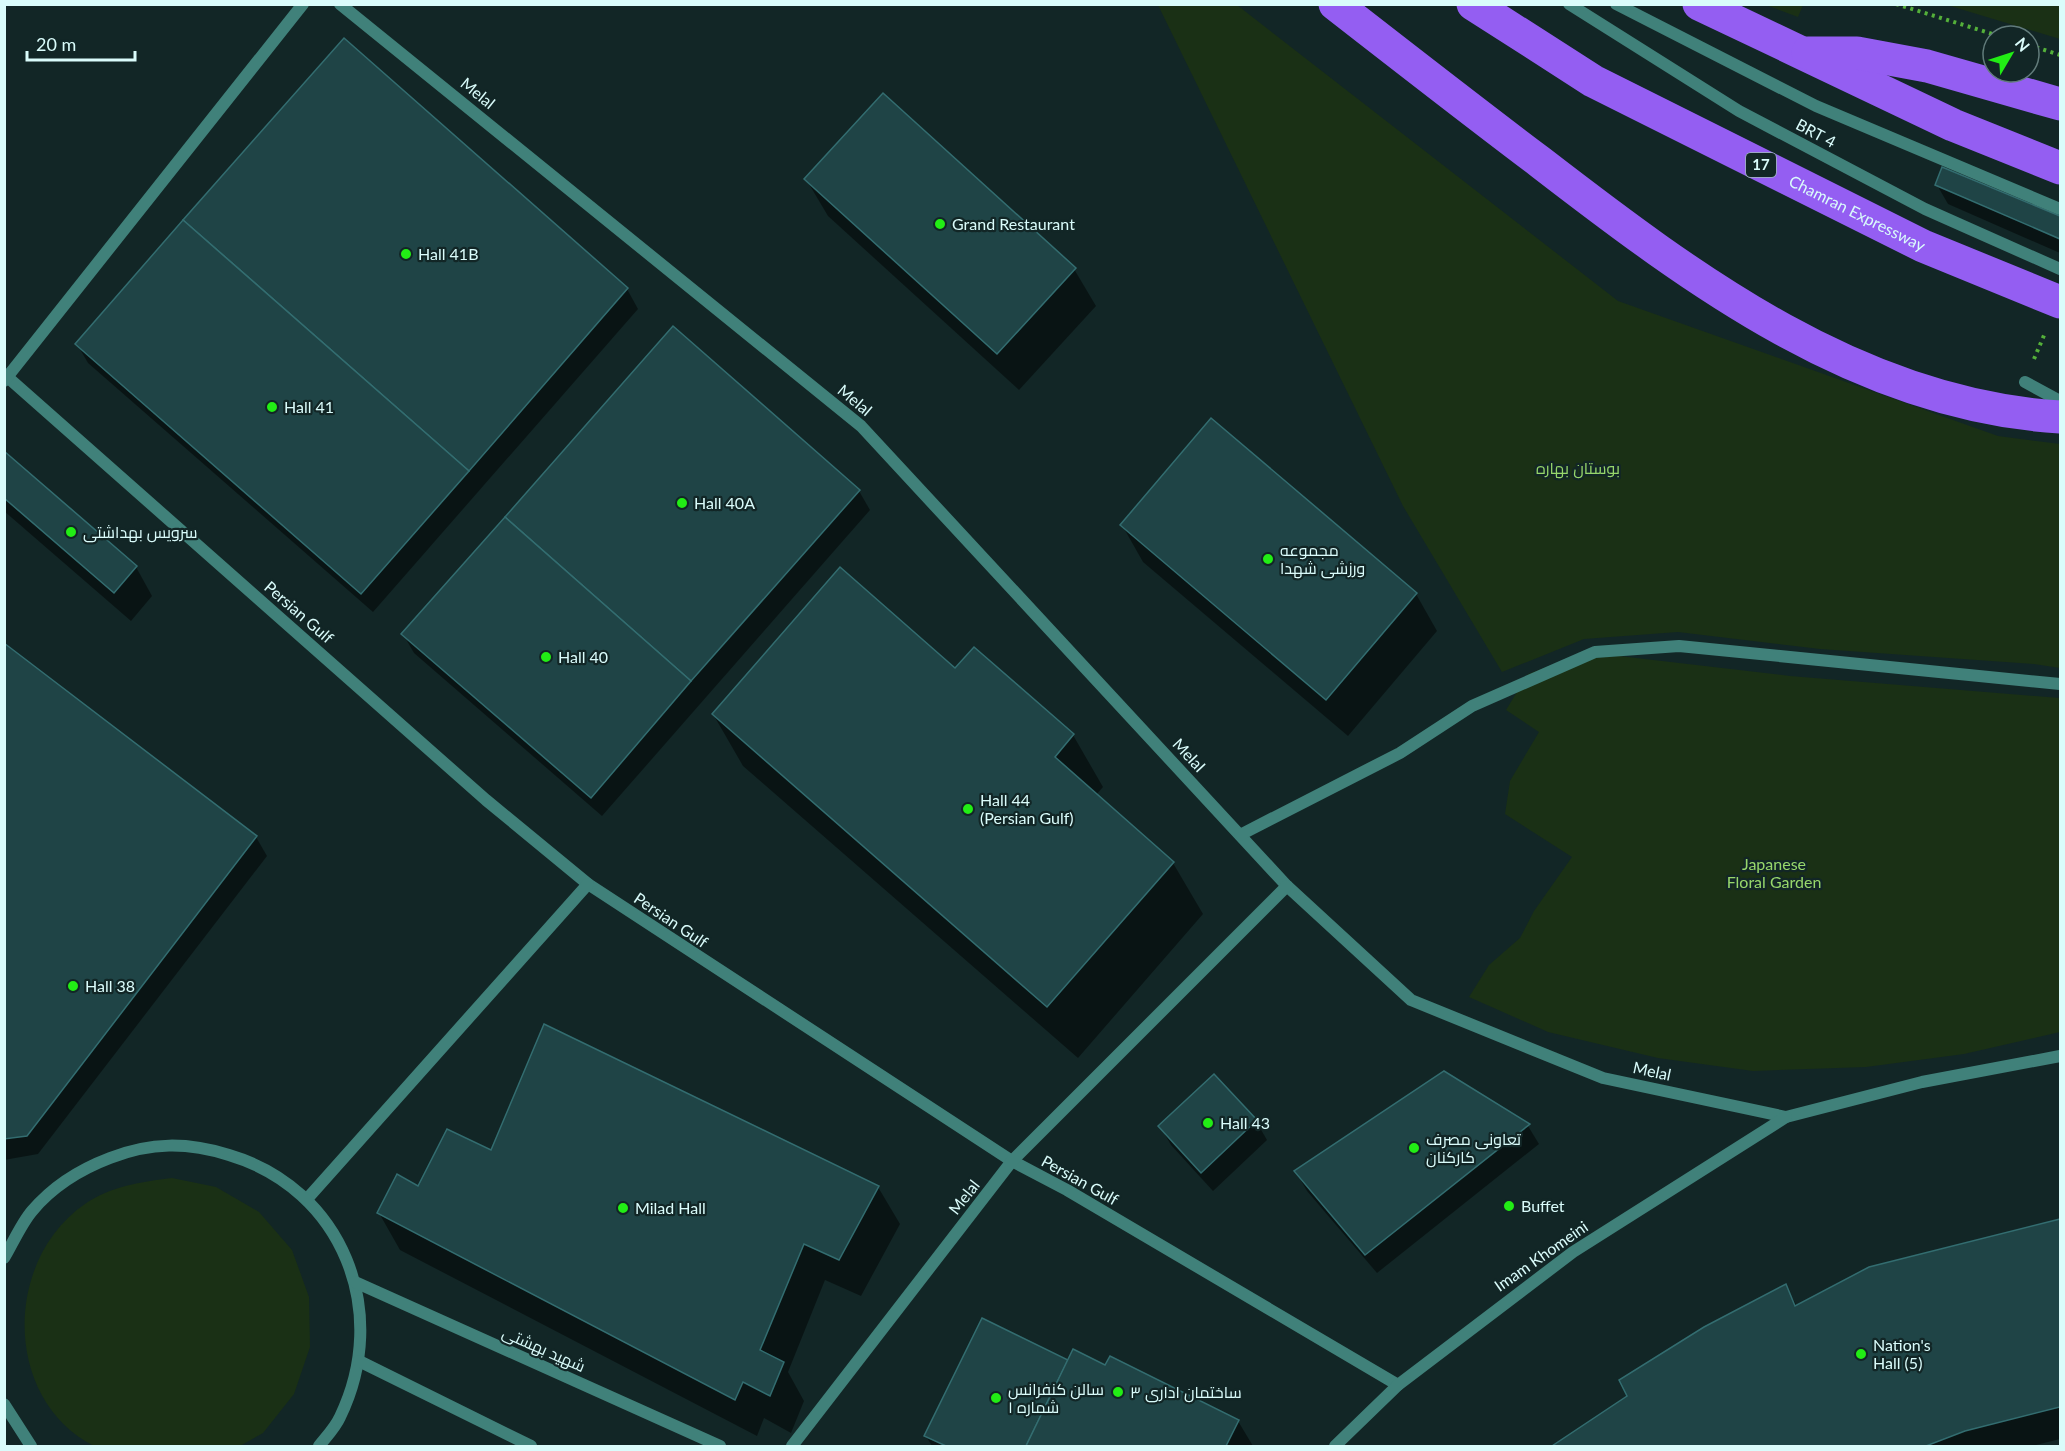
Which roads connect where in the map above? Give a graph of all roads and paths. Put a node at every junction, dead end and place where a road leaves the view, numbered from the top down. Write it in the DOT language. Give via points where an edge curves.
graph roads {
  1 [pos="303,4"];
  2 [pos="340,4"];
  3 [pos="1335,4"];
  4 [pos="1473,4"];
  5 [pos="1569,4"];
  6 [pos="1616,4"];
  7 [pos="1699,4"];
  8 [pos="1896,4"];
  9 [pos="1981,30"];
  10 [pos="2041,49"];
  11 [pos="1796,52"];
  12 [pos="2061,55"];
  13 [pos="2061,105"];
  14 [pos="2061,168"];
  15 [pos="2061,209"];
  16 [pos="2060,290"];
  17 [pos="6,377"];
  18 [pos="2025,382"];
  19 [pos="2061,401"];
  20 [pos="2061,417"];
  21 [pos="2061,684"];
  22 [pos="1240,835"];
  23 [pos="588,884"];
  24 [pos="1287,886"];
  25 [pos="2061,1056"];
  26 [pos="1786,1117"];
  27 [pos="1012,1161"];
  28 [pos="307,1199"];
  29 [pos="4,1258"];
  30 [pos="355,1282"];
  31 [pos="359,1361"];
  32 [pos="1398,1385"];
  33 [pos="4,1404"];
  34 [pos="31,1446"];
  35 [pos="319,1446"];
  36 [pos="531,1446"];
  37 [pos="720,1446"];
  38 [pos="792,1446"];
  39 [pos="1335,1446"];
  1 -- 17 [label="street"];
  2 -- 22 [label="street, Melal" via="861,426"];
  3 -- 20 [label="highway" via="1581,194 1732,301 1848,363 1914,388 1983,407"];
  4 -- 16 [label="highway, Chamran Expressway / 17" via="1593,81 1923,246"];
  5 -- 16 [label="street, BRT 4" via="1739,111 1925,209"];
  6 -- 15 [label="street, BRT 4" via="1816,106"];
  7 -- 11 [label="highway"];
  8 -- 9 [label="path"];
  10 -- 12 [label="path"];
  11 -- 13 [label="highway" via="1857,53 1927,66"];
  11 -- 14 [label="highway" via="1953,125"];
  16 -- 18 [label="path"];
  17 -- 23 [label="street, Persian Gulf" via="486,800"];
  18 -- 19 [label="street"];
  21 -- 22 [label="street" via="1679,646 1595,652 1472,706 1400,753"];
  22 -- 24 [label="street, Melal"];
  23 -- 27 [label="street, Persian Gulf"];
  23 -- 28 [label="street"];
  24 -- 26 [label="street, Melal" via="1412,1000 1603,1077"];
  24 -- 27 [label="street, Melal"];
  25 -- 26 [label="street, Melal" via="1922,1082"];
  26 -- 32 [label="street, Imam Khomeini" via="1573,1252"];
  27 -- 32 [label="street, Persian Gulf"];
  27 -- 38 [label="street, Melal"];
  28 -- 29 [label="street" via="257,1163 198,1145 135,1148 78,1170 31,1211"];
  28 -- 30 [label="street" via="328,1224"];
  30 -- 31 [label="street" via="361,1322"];
  30 -- 37 [label="street, شهید بهشتی"];
  31 -- 35 [label="street" via="340,1419"];
  31 -- 36 [label="street"];
  32 -- 39 [label="street, Imam Khomeini"];
  33 -- 34 [label="street"];
}
